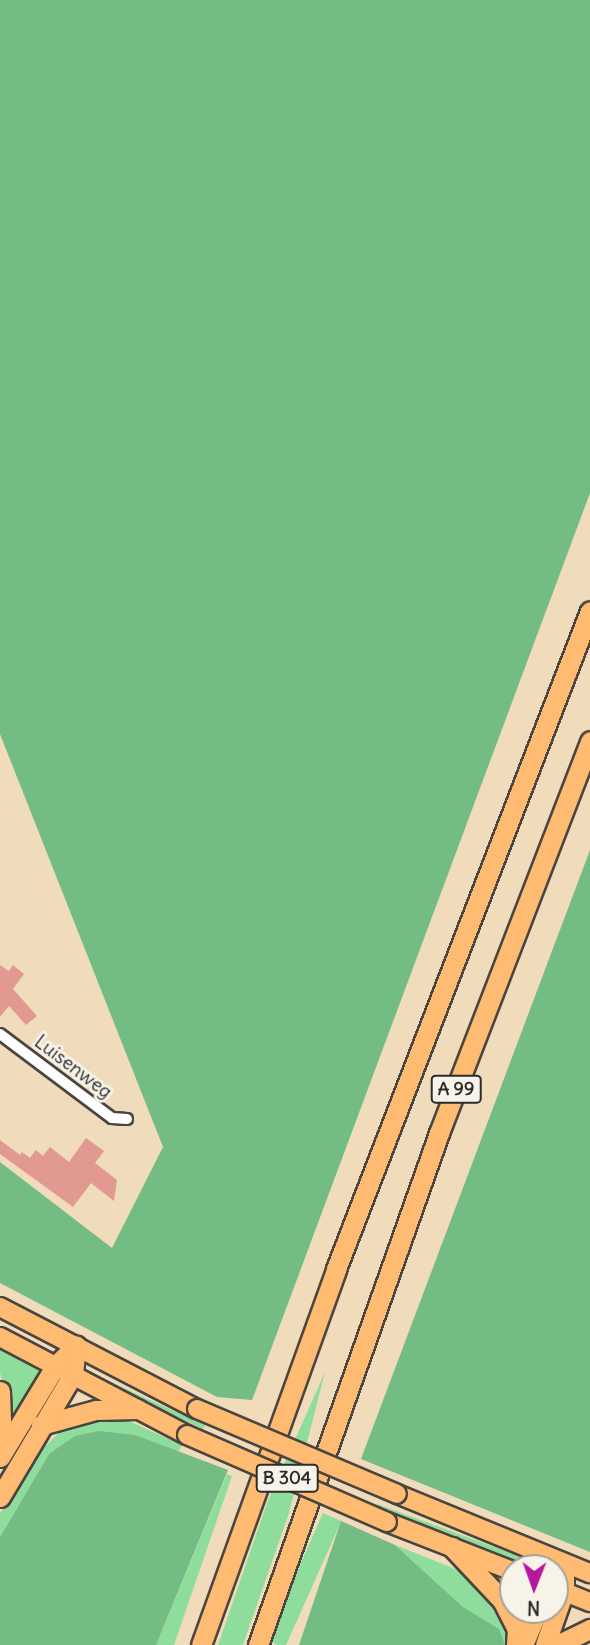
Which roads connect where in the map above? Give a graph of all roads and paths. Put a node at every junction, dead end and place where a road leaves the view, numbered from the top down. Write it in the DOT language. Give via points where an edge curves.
graph roads {
  1 [pos="590,611"];
  2 [pos="590,741"];
  3 [pos="0,1034"];
  4 [pos="127,1119"];
  5 [pos="0,1307"];
  6 [pos="0,1336"];
  7 [pos="76,1346"];
  8 [pos="64,1370"];
  9 [pos="0,1391"];
  10 [pos="137,1409"];
  11 [pos="41,1424"];
  12 [pos="1,1456"];
  13 [pos="0,1497"];
  14 [pos="452,1547"];
  15 [pos="510,1554"];
  16 [pos="499,1565"];
  17 [pos="590,1573"];
  18 [pos="569,1578"];
  19 [pos="569,1587"];
  20 [pos="590,1602"];
  21 [pos="532,1624"];
  22 [pos="550,1624"];
  23 [pos="590,1629"];
  24 [pos="201,1645"];
  25 [pos="258,1645"];
  26 [pos="516,1645"];
  27 [pos="523,1645"];
  28 [pos="545,1645"];
  29 [pos="557,1645"];
  1 -- 24 [label="highway, A 99" via="336,1269"];
  2 -- 25 [label="highway, A 99" via="439,1133"];
  3 -- 4 [label="street, Luisenweg" via="112,1118"];
  5 -- 7 [label="main road, B 304"];
  6 -- 8 [label="main road, B 304"];
  7 -- 8 [label="highway"];
  7 -- 15 [label="main road, B 304, bridge" via="197,1409 397,1494"];
  8 -- 10 [label="main road, B 304"];
  8 -- 11 [label="highway"];
  8 -- 12 [label="highway"];
  9 -- 12 [label="highway"];
  10 -- 11 [label="highway" via="96,1410"];
  10 -- 14 [label="main road, B 304, bridge" via="187,1435"];
  11 -- 13 [label="highway"];
  14 -- 16 [label="main road, B 304"];
  14 -- 26 [label="highway" via="502,1600 517,1630"];
  17 -- 18 [label="main road, B 304"];
  19 -- 20 [label="main road, B 304"];
  21 -- 27 [label="highway"];
  22 -- 28 [label="highway"];
  23 -- 29 [label="highway"];
}
